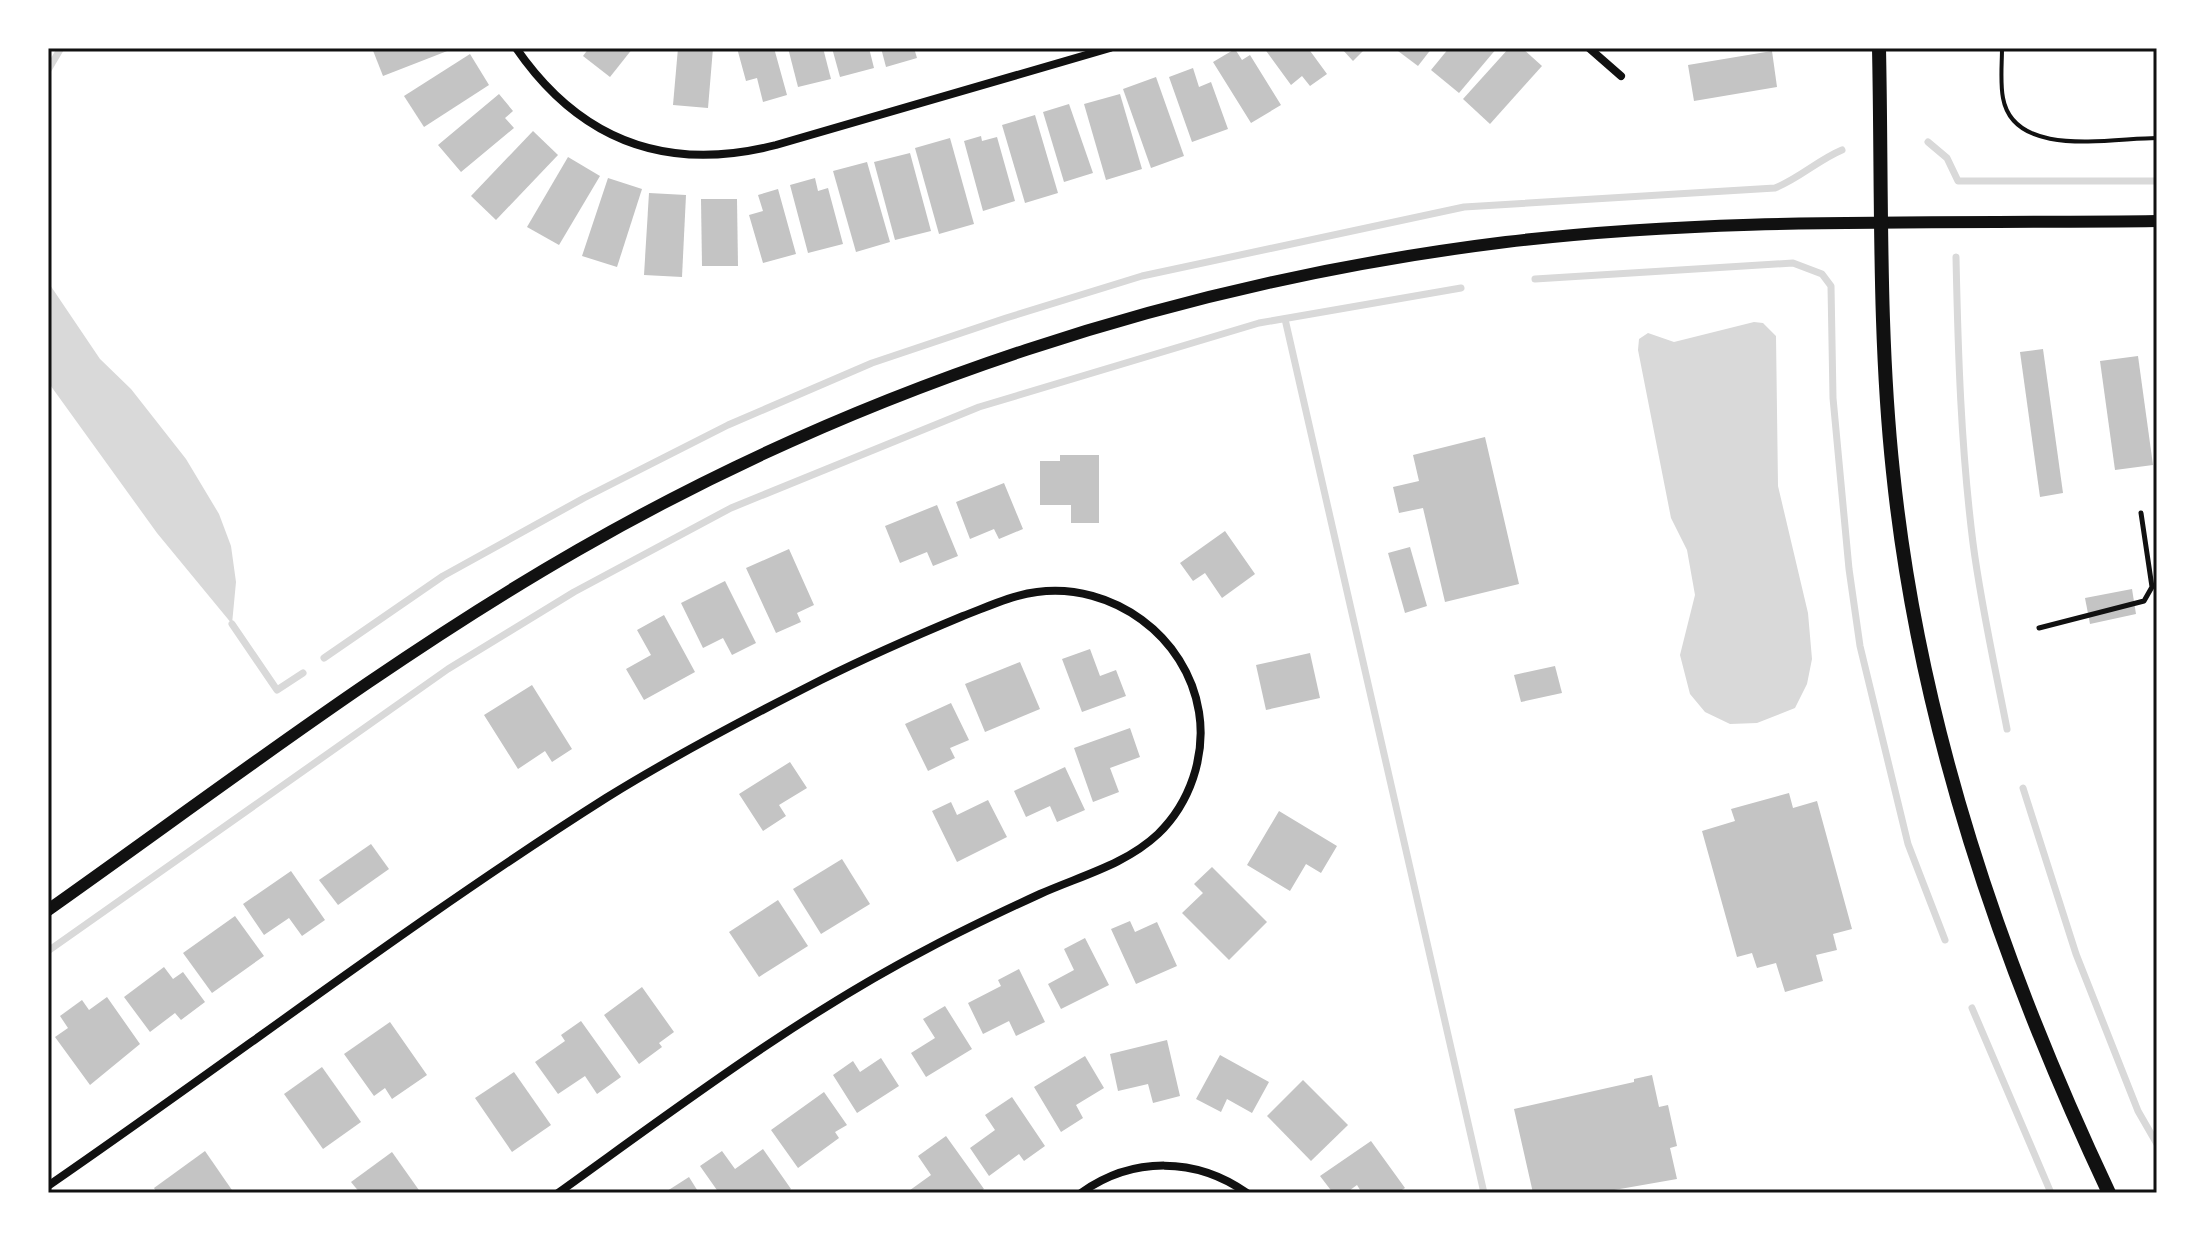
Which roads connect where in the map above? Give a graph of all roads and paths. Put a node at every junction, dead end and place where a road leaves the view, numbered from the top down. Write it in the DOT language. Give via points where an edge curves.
graph roads {
  1 [pos="516,48"];
  2 [pos="1110,48"];
  3 [pos="1589,48"];
  4 [pos="1879,48"];
  5 [pos="2002,48"];
  6 [pos="1621,76"];
  7 [pos="2157,138"];
  8 [pos="2157,221"];
  9 [pos="1883,223"];
  10 [pos="2141,513"];
  11 [pos="2039,628"];
  12 [pos="48,910"];
  13 [pos="48,1186"];
  14 [pos="558,1193"];
  15 [pos="1081,1193"];
  16 [pos="1247,1193"];
  17 [pos="2109,1193"];
  1 -- 2 [label="street" via="548,90 601,130 651,150 699,156 776,145"];
  3 -- 6 [label="street"];
  4 -- 9 [label="main road"];
  5 -- 7 [label="path" via="2003,100 2018,128 2046,141"];
  8 -- 9 [label="street"];
  9 -- 12 [label="street" via="1610,232 1408,257 1197,301 978,366 756,458 575,551 403,659"];
  9 -- 17 [label="main road" via="1884,376 1893,474 1924,669 1980,876 2022,991"];
  10 -- 11 [label="lane" via="2152,587 2144,601"];
  13 -- 14 [label="street" via="543,839 718,733 846,667 1029,593 1084,592 1134,614 1158,633 1187,673 1200,720 1197,770 1179,809 1161,831 1113,863 928,948 819,1010"];
  15 -- 16 [label="street" via="1127,1170 1163,1165 1216,1175"];
}
